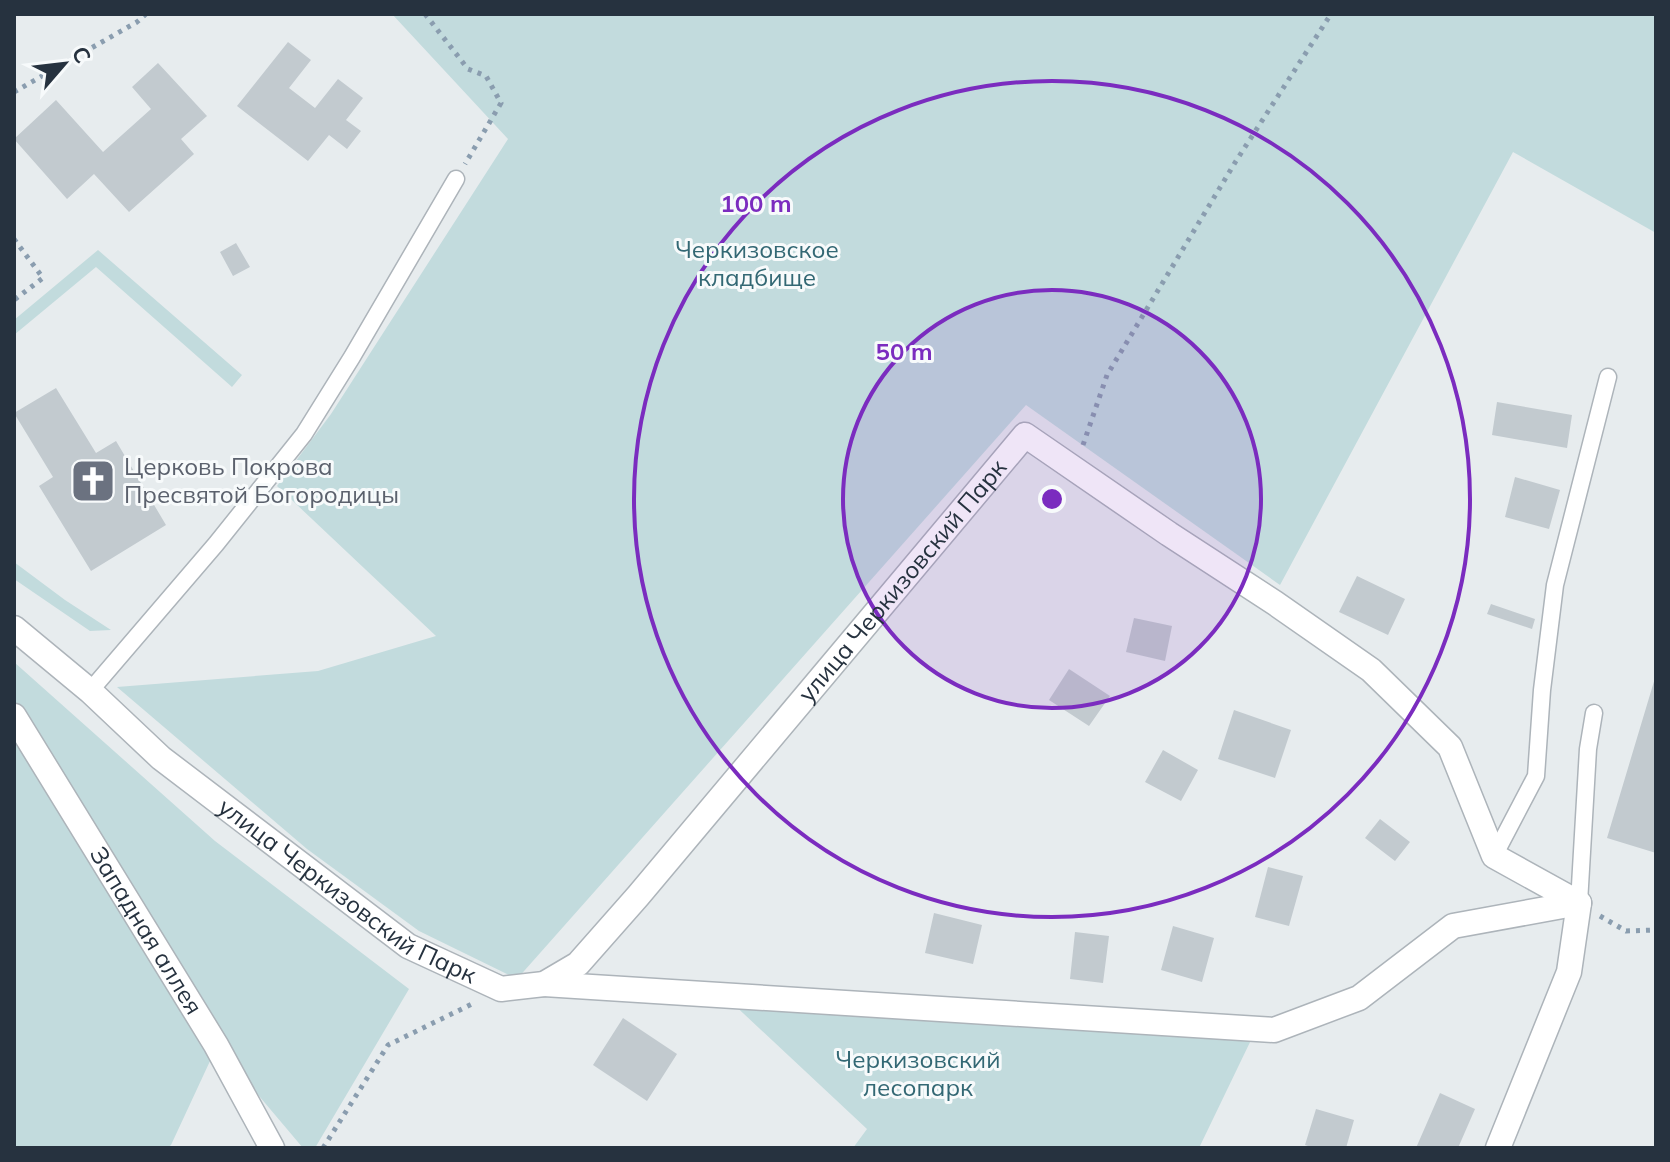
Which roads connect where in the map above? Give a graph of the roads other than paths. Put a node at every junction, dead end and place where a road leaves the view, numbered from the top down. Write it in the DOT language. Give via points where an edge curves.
graph roads {
  1 [pos="456,179"];
  2 [pos="1608,377"];
  3 [pos="14,628"];
  4 [pos="90,691"];
  5 [pos="1594,713"];
  6 [pos="14,716"];
  7 [pos="1494,856"];
  8 [pos="1579,903"];
  9 [pos="544,984"];
  10 [pos="272,1148"];
  11 [pos="1498,1148"];
  1 -- 4 [label="lane" via="304,434"];
  2 -- 7 [label="lane" via="1555,585 1536,776"];
  3 -- 4 [label="street, улица Черкизовский Парк"];
  4 -- 9 [label="street, улица Черкизовский Парк" via="161,758 408,946 501,989"];
  5 -- 8 [label="lane"];
  6 -- 10 [label="street, Западная аллея" via="216,1045"];
  7 -- 8 [label="street"];
  7 -- 9 [label="street, улица Черкизовский Парк" via="1450,747 1371,670 1025,435 628,908 578,964"];
  8 -- 9 [label="street" via="1453,926 1359,998 1274,1030"];
  8 -- 11 [label="street" via="1569,972"];
}
